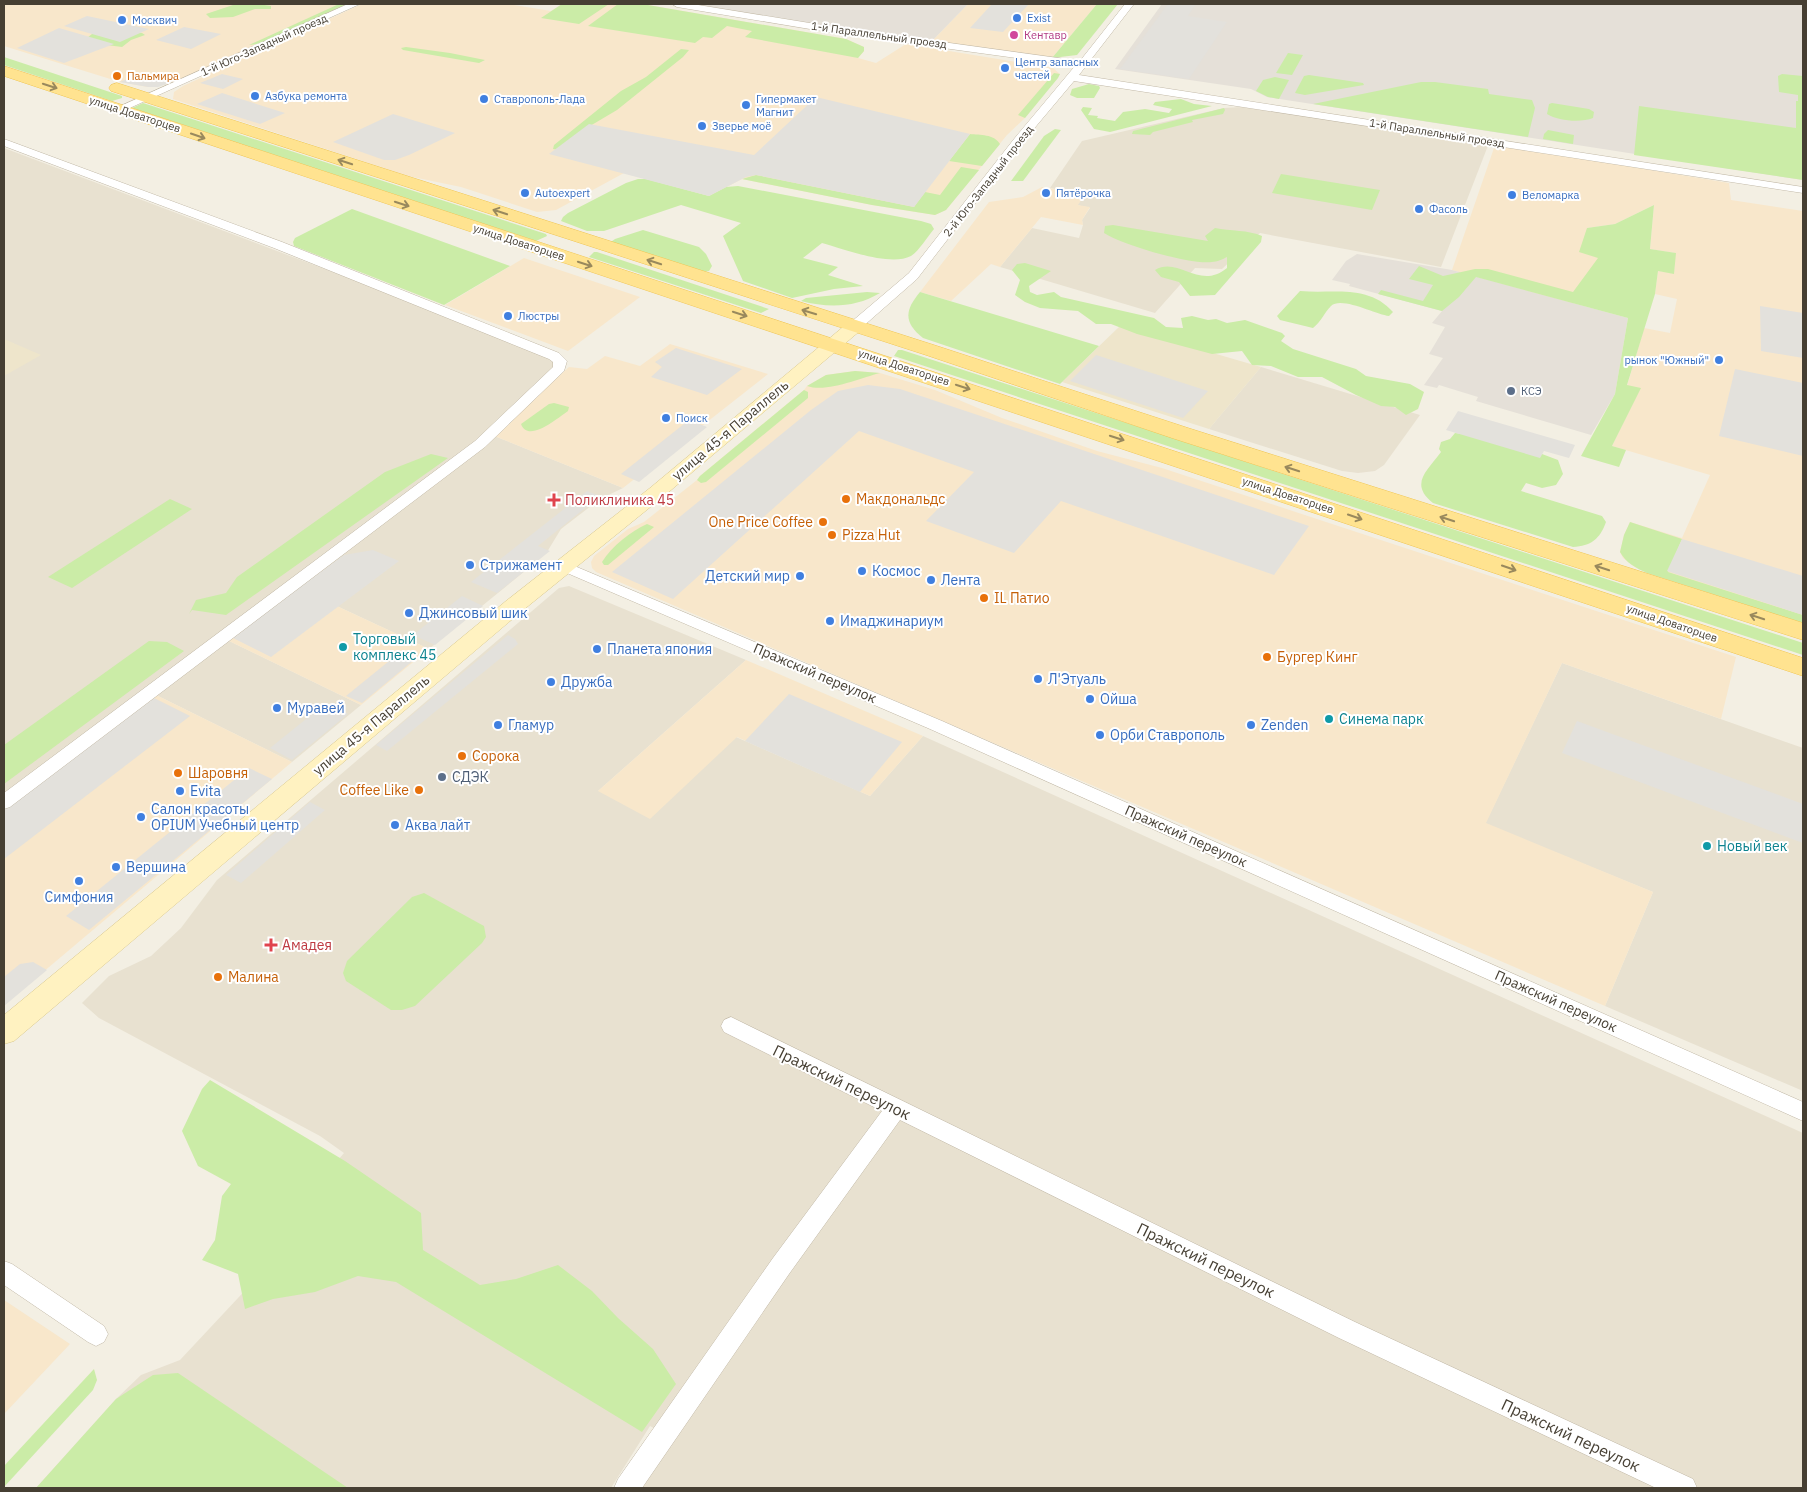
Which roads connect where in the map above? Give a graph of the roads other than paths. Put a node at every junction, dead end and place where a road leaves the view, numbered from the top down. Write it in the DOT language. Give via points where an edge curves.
graph roads {
  1 [pos="355,4"];
  2 [pos="677,4"];
  3 [pos="1130,4"];
  4 [pos="1081,64"];
  5 [pos="4,70"];
  6 [pos="1071,77"];
  7 [pos="102,83"];
  8 [pos="145,98"];
  9 [pos="119,109"];
  10 [pos="4,142"];
  11 [pos="1803,190"];
  12 [pos="855,326"];
  13 [pos="834,344"];
  14 [pos="565,567"];
  15 [pos="1803,632"];
  16 [pos="1803,667"];
  17 [pos="4,802"];
  18 [pos="731,1026"];
  19 [pos="4,1032"];
  20 [pos="896,1108"];
  21 [pos="1803,1112"];
  22 [pos="4,1272"];
  23 [pos="96,1334"];
  24 [pos="627,1488"];
  25 [pos="1684,1488"];
  1 -- 8 [label="street, 1-й Юго-Западный проезд"];
  2 -- 4 [label="street, 1-й Параллельный проезд" via="834,30"];
  3 -- 4 [label="street, 2-й Юго-Западный проезд"];
  4 -- 6 [label="street, 2-й Юго-Западный проезд"];
  5 -- 9 [label="main road, улица Доваторцев, one-way"];
  6 -- 11 [label="street, 1-й Параллельный проезд"];
  6 -- 12 [label="street, 2-й Юго-Западный проезд" via="913,276"];
  7 -- 8 [label="main road, улица Доваторцев"];
  8 -- 9 [label="street, 1-й Юго-Западный проезд"];
  12 -- 8 [label="main road, улица Доваторцев, one-way"];
  9 -- 13 [label="main road, улица Доваторцев, one-way"];
  10 -- 17 [label="street" via="377,284 560,361 559,368 548,380 480,444"];
  12 -- 13 [label="main road, улица 45-я Параллель"];
  15 -- 12 [label="main road, улица Доваторцев, one-way"];
  13 -- 14 [label="main road, улица 45-я Параллель"];
  13 -- 16 [label="main road, улица Доваторцев, one-way"];
  14 -- 19 [label="main road, улица 45-я Параллель" via="514,606"];
  14 -- 21 [label="street, Пражский переулок" via="936,724"];
  18 -- 20 [label="street, Пражский переулок"];
  20 -- 24 [label="street" via="781,1266"];
  20 -- 25 [label="street, Пражский переулок" via="1347,1330"];
  22 -- 23 [label="street"];
}
